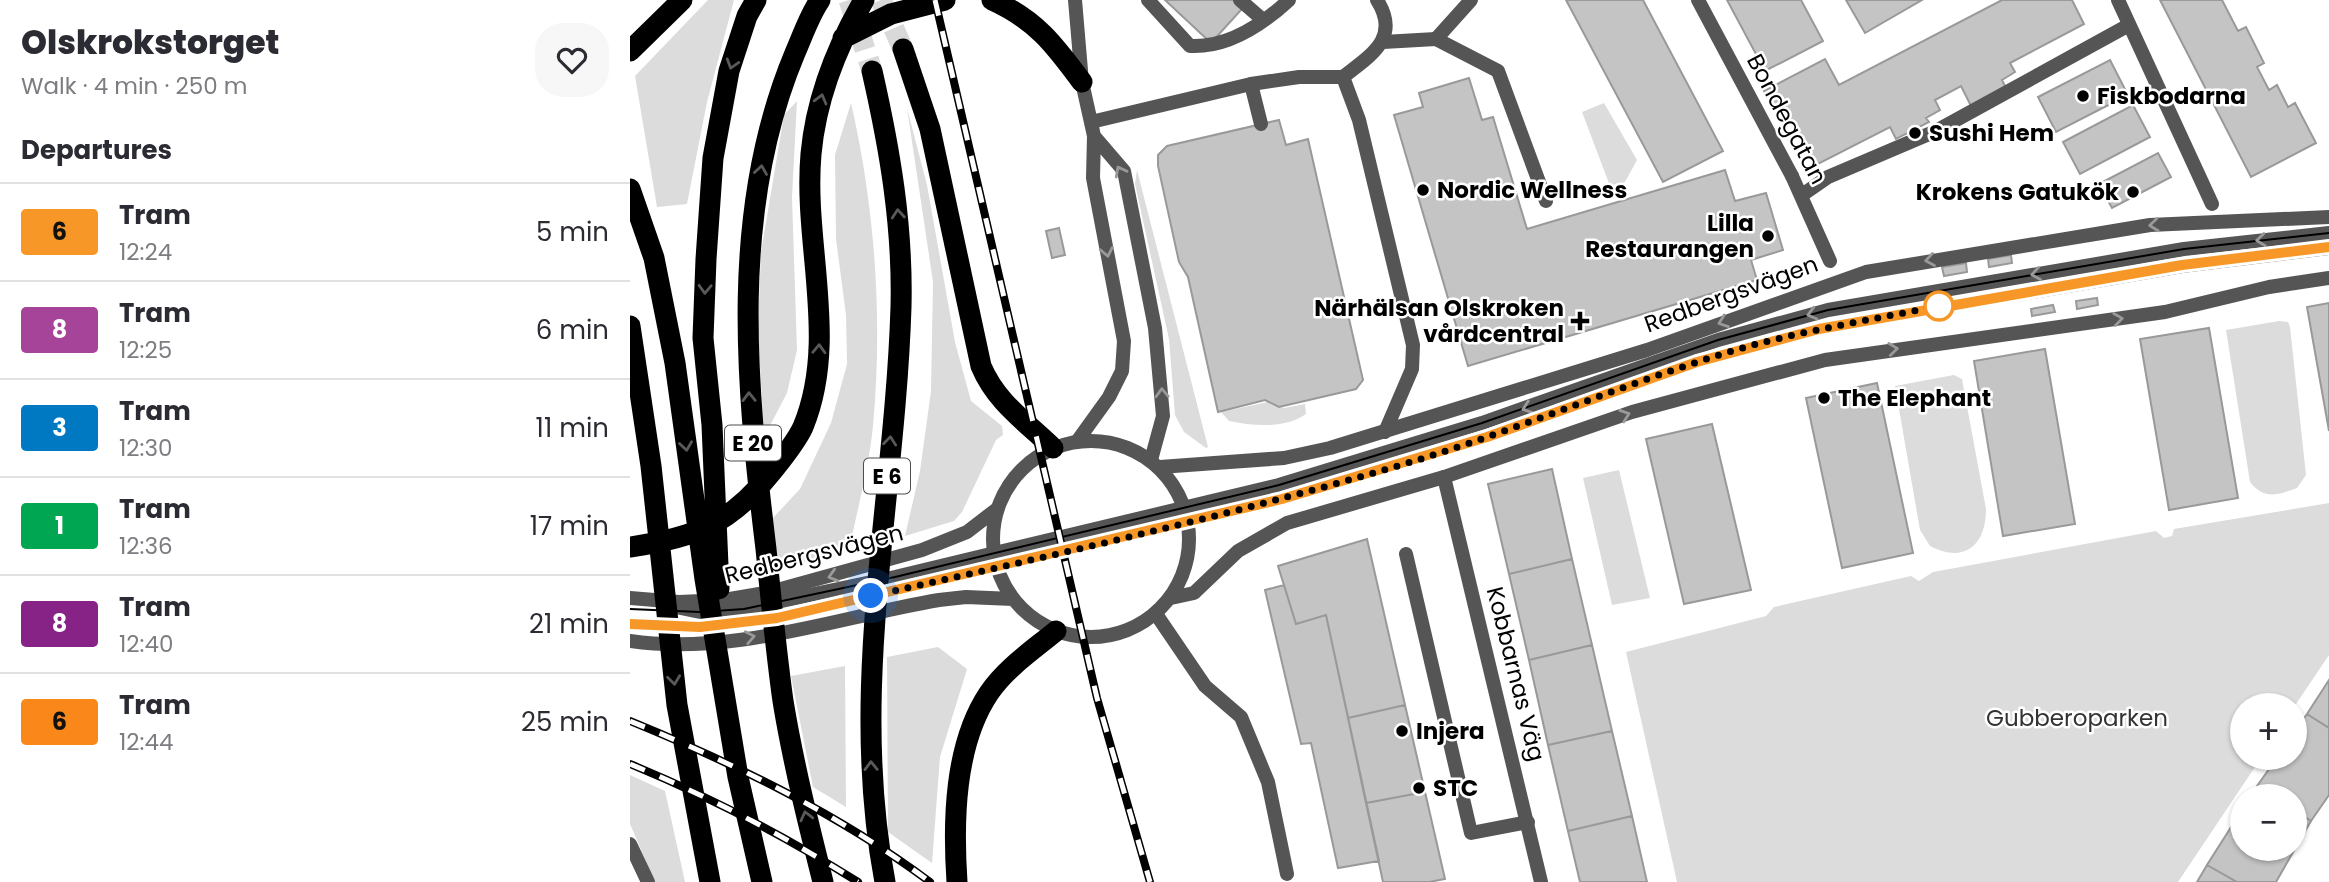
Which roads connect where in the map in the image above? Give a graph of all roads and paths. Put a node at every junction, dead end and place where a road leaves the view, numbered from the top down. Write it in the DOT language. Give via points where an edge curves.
graph roads {
  1 [pos="682,0"];
  2 [pos="756,0"];
  3 [pos="820,0"];
  4 [pos="864,0"];
  5 [pos="945,0"];
  6 [pos="992,0"];
  7 [pos="1075,0"];
  8 [pos="1148,0"];
  9 [pos="1240,0"];
  10 [pos="1289,0"];
  11 [pos="1377,0"];
  12 [pos="1471,0"];
  13 [pos="1698,0"];
  14 [pos="2118,0"];
  15 [pos="1262,19"];
  16 [pos="2129,25"];
  17 [pos="843,38"];
  18 [pos="1436,39"];
  19 [pos="1383,42"];
  20 [pos="903,49"];
  21 [pos="630,51"];
  22 [pos="872,71"];
  23 [pos="1343,77"];
  24 [pos="1082,82"];
  25 [pos="1251,83"];
  26 [pos="1261,124"];
  27 [pos="1092,129"];
  28 [pos="630,188"];
  29 [pos="1801,195"];
  30 [pos="1546,201"];
  31 [pos="2212,204"];
  32 [pos="2329,217"];
  33 [pos="2329,233"];
  34 [pos="2329,247"];
  35 [pos="1830,261"];
  36 [pos="2329,278"];
  37 [pos="630,326"];
  38 [pos="636,374"];
  39 [pos="630,423"];
  40 [pos="1385,432"];
  41 [pos="1078,440"];
  42 [pos="1053,448"];
  43 [pos="1155,463"];
  44 [pos="1444,477"];
  45 [pos="997,509"];
  46 [pos="1187,516"];
  47 [pos="630,547"];
  48 [pos="1406,554"];
  49 [pos="995,560"];
  50 [pos="942,573"];
  51 [pos="630,598"];
  52 [pos="1171,598"];
  53 [pos="1013,599"];
  54 [pos="1156,614"];
  55 [pos="632,624"];
  56 [pos="1056,631"];
  57 [pos="630,642"];
  58 [pos="723,685"];
  59 [pos="1528,822"];
  60 [pos="630,844"];
  61 [pos="1287,874"];
  62 [pos="648,882"];
  63 [pos="710,882"];
  64 [pos="762,882"];
  65 [pos="823,882"];
  66 [pos="885,882"];
  67 [pos="957,882"];
  68 [pos="1541,882"];
  1 -- 21 [label="highway"];
  2 -- 58 [label="highway, E 20, one-way" via="729,71 713,158 706,259 703,338 712,425"];
  65 -- 3 [label="highway, E 20, one-way" via="783,701 750,414 748,328 750,245 763,156 782,85"];
  4 -- 17 [label="highway"];
  5 -- 17 [label="highway" via="891,14"];
  6 -- 24 [label="highway" via="1019,12 1048,36"];
  7 -- 24 [label="street"];
  8 -- 15 [label="street" via="1189,46 1228,42"];
  9 -- 15 [label="street"];
  10 -- 15 [label="street"];
  11 -- 19 [label="street" via="1386,21"];
  12 -- 18 [label="street"];
  13 -- 29 [label="street, Bondegatan"];
  14 -- 16 [label="street"];
  16 -- 29 [label="street" via="1947,125 1828,177"];
  16 -- 31 [label="street"];
  47 -- 17 [label="highway, one-way" via="676,541 723,521 755,493 803,428 816,389 820,351 809,202 811,154 826,81"];
  18 -- 19 [label="street"];
  18 -- 30 [label="street" via="1498,71"];
  19 -- 23 [label="street"];
  20 -- 42 [label="highway" via="930,129 981,366 1002,403"];
  66 -- 22 [label="highway, E 6, one-way" via="871,772 873,624 898,357 900,241 896,193"];
  23 -- 25 [label="street"];
  23 -- 40 [label="street" via="1359,120 1413,345 1412,369"];
  24 -- 27 [label="street"];
  25 -- 26 [label="street"];
  25 -- 27 [label="street"];
  27 -- 41 [label="street, one-way" via="1093,178 1124,341 1122,371"];
  43 -- 27 [label="street, one-way" via="1163,416 1155,328 1124,171"];
  28 -- 58 [label="highway, one-way" via="654,258 675,363"];
  29 -- 35 [label="street, Bondegatan"];
  32 -- 40 [label="street, Redbergsvägen, one-way" via="2150,225 1866,272 1647,349"];
  33 -- 46 [label="street, one-way" via="2184,249 1828,310 1718,340 1394,452"];
  34 -- 46 [label="street" via="2182,265 1819,329 1635,382 1422,458"];
  44 -- 36 [label="street, one-way" via="1632,412 1825,360 2165,312"];
  37 -- 38 [label="highway"];
  38 -- 39 [label="highway"];
  38 -- 63 [label="highway, one-way" via="677,705"];
  40 -- 43 [label="street, Redbergsvägen" via="1284,458"];
  41 -- 42 [label="street, Redbergsvägen"];
  41 -- 43 [label="street, Redbergsvägen" via="1128,447"];
  42 -- 45 [label="street, Redbergsvägen" via="1024,466"];
  43 -- 46 [label="street, Redbergsvägen" via="1176,487"];
  44 -- 52 [label="street" via="1287,523 1238,551 1194,593"];
  44 -- 59 [label="street, Kobbarnas Väg"];
  45 -- 49 [label="street, Redbergsvägen"];
  45 -- 51 [label="street, Redbergsvägen, one-way" via="944,542 812,582 747,596 679,602"];
  46 -- 49 [label="street"];
  46 -- 52 [label="street" via="1187,564"];
  48 -- 59 [label="street" via="1471,833"];
  49 -- 50 [label="street"];
  49 -- 53 [label="street"];
  50 -- 51 [label="street" via="744,609 700,612"];
  50 -- 55 [label="street" via="777,618 728,625"];
  52 -- 54 [label="street"];
  53 -- 56 [label="street" via="1032,618"];
  57 -- 53 [label="street, one-way" via="687,645 730,641 939,600"];
  54 -- 56 [label="street" via="1122,632 1100,637"];
  54 -- 61 [label="street" via="1205,686 1241,717 1268,782"];
  56 -- 67 [label="highway" via="1009,670 989,693 975,720 957,809"];
  58 -- 64 [label="highway"];
  59 -- 68 [label="street, Kobbarnas Väg"];
  60 -- 62 [label="street"];
}
